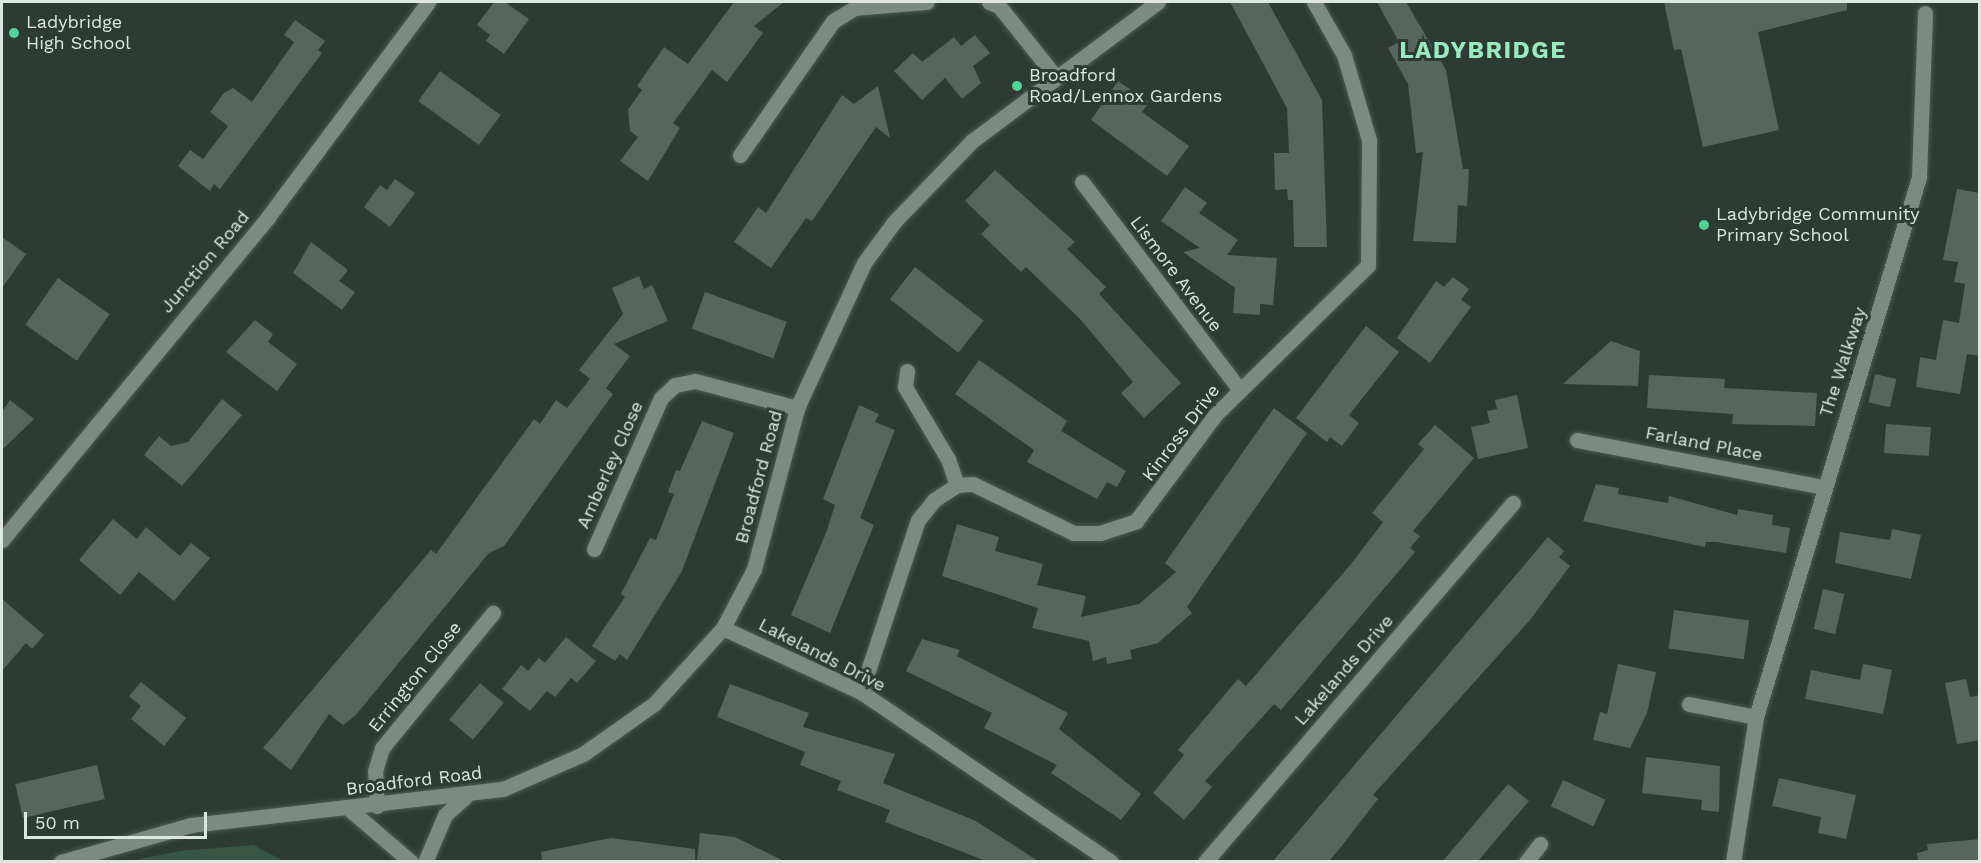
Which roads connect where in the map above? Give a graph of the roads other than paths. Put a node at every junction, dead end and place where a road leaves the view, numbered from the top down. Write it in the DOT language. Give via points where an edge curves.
graph roads {
  1 [pos="428,2"];
  2 [pos="927,2"];
  3 [pos="989,2"];
  4 [pos="1158,2"];
  5 [pos="1314,2"];
  6 [pos="1924,13"];
  7 [pos="1054,75"];
  8 [pos="740,155"];
  9 [pos="1082,182"];
  10 [pos="907,371"];
  11 [pos="1239,389"];
  12 [pos="797,408"];
  13 [pos="1577,440"];
  14 [pos="957,485"];
  15 [pos="1823,487"];
  16 [pos="1512,503"];
  17 [pos="2,540"];
  18 [pos="594,549"];
  19 [pos="493,613"];
  20 [pos="723,628"];
  21 [pos="861,692"];
  22 [pos="1689,704"];
  23 [pos="1756,717"];
  24 [pos="465,797"];
  25 [pos="377,806"];
  26 [pos="348,808"];
  27 [pos="1540,844"];
  28 [pos="61,861"];
  29 [pos="411,861"];
  30 [pos="425,861"];
  31 [pos="1111,861"];
  32 [pos="1205,861"];
  33 [pos="1526,861"];
  34 [pos="1733,861"];
  1 -- 17 [label="street, Junction Road" via="268,217"];
  2 -- 8 [label="street" via="855,8 833,21"];
  3 -- 7 [label="street" via="999,6"];
  4 -- 7 [label="street, Broadford Road"];
  5 -- 11 [label="street, Kinross Drive" via="1344,55 1369,140 1372,255 1362,273"];
  6 -- 15 [label="street, The Walkway" via="1919,177"];
  7 -- 12 [label="street, Broadford Road" via="972,141 894,222 840,307"];
  9 -- 11 [label="street, Lismore Avenue"];
  10 -- 14 [label="street" via="905,387 948,459"];
  11 -- 14 [label="street, Kinross Drive" via="1148,509 1122,527 1074,533 993,492"];
  12 -- 18 [label="street, Amberley Close" via="695,381 675,385 661,398"];
  12 -- 20 [label="street, Broadford Road" via="768,530"];
  13 -- 15 [label="street, Farland Place"];
  14 -- 21 [label="street" via="934,500 918,520"];
  15 -- 23 [label="street, The Walkway"];
  16 -- 32 [label="street, Lakelands Drive"];
  19 -- 25 [label="street, Errington Close" via="382,748 375,771"];
  20 -- 21 [label="street, Lakelands Drive"];
  20 -- 24 [label="street, Broadford Road" via="654,704 618,732 543,776"];
  21 -- 31 [label="street, Lakelands Drive"];
  22 -- 23 [label="street"];
  23 -- 34 [label="street, The Walkway"];
  24 -- 25 [label="street, Broadford Road"];
  24 -- 30 [label="street" via="445,815"];
  25 -- 26 [label="street, Broadford Road"];
  26 -- 28 [label="street, Broadford Road" via="191,825"];
  26 -- 29 [label="street"];
  27 -- 33 [label="street"];
}
